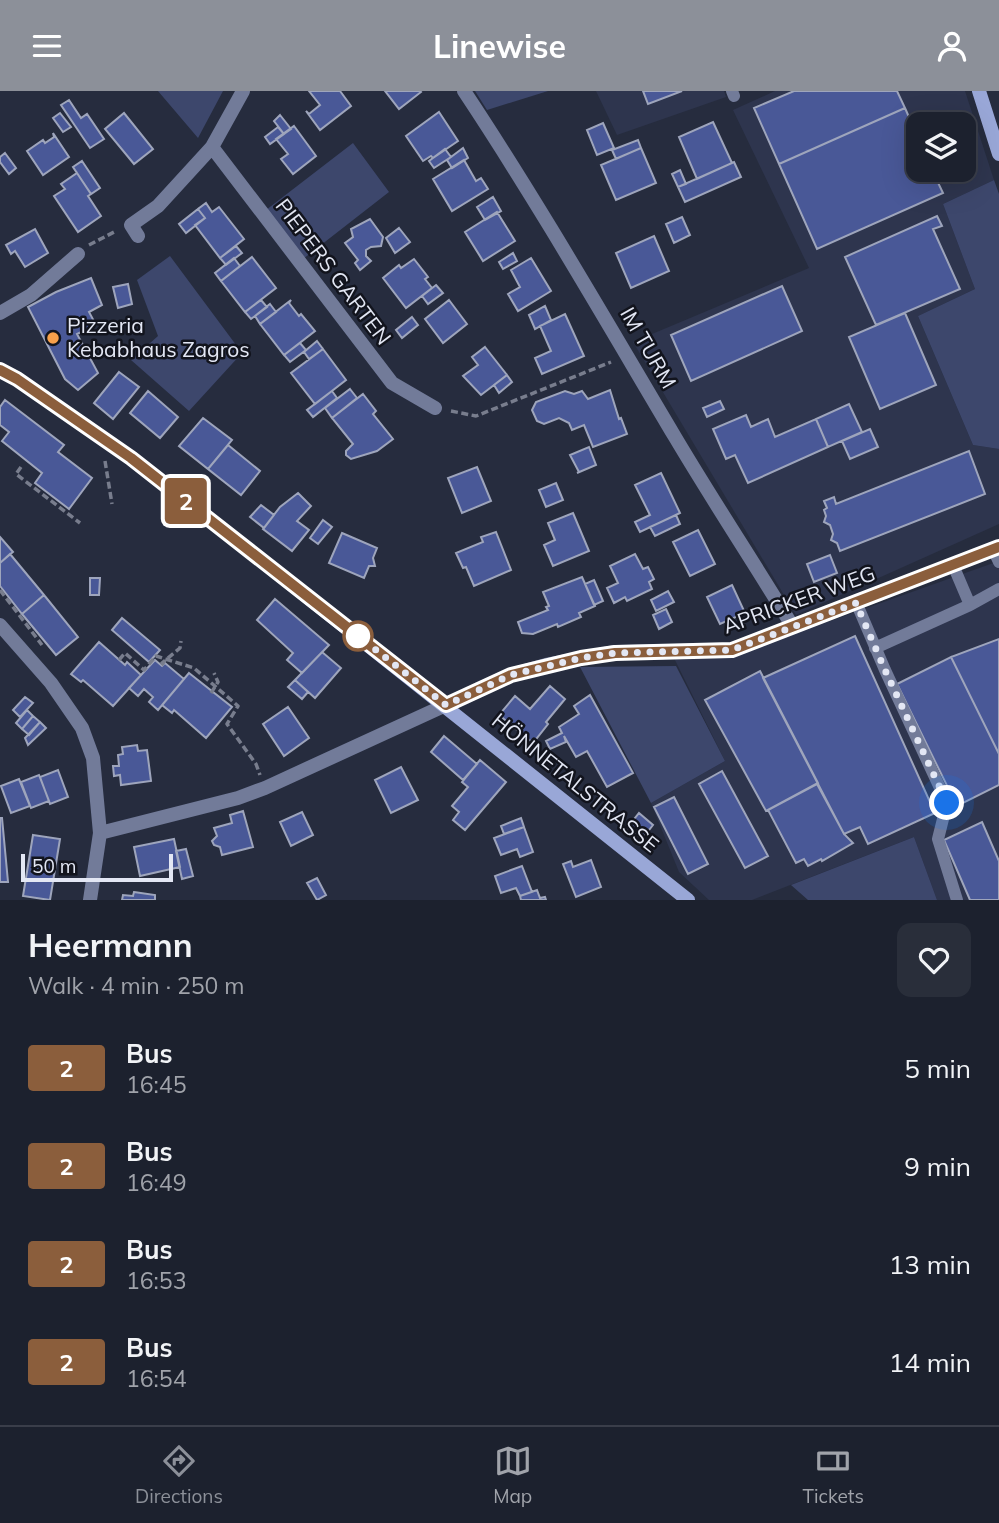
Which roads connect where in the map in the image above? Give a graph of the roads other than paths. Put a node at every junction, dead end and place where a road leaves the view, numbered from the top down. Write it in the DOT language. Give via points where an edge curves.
graph roads {
  1 [pos="243,91"];
  2 [pos="464,91"];
  3 [pos="979,91"];
  4 [pos="212,147"];
  5 [pos="999,154"];
  6 [pos="134,231"];
  7 [pos="78,254"];
  8 [pos="0,313"];
  9 [pos="0,370"];
  10 [pos="435,408"];
  11 [pos="997,553"];
  12 [pos="953,565"];
  13 [pos="999,589"];
  14 [pos="856,603"];
  15 [pos="970,605"];
  16 [pos="0,625"];
  17 [pos="793,627"];
  18 [pos="875,648"];
  19 [pos="446,705"];
  20 [pos="100,833"];
  21 [pos="90,900"];
  22 [pos="688,900"];
  23 [pos="957,900"];
  1 -- 4 [label="street"];
  2 -- 17 [label="street, IM TURM" via="507,154"];
  3 -- 5 [label="main road"];
  4 -- 6 [label="street"];
  4 -- 10 [label="street, PIEPERS GARTEN" via="392,383"];
  7 -- 8 [label="street" via="31,295"];
  9 -- 19 [label="main road, HÖNNETALSTRASSE" via="131,458"];
  11 -- 12 [label="street, APRICKER WEG"];
  12 -- 14 [label="street, APRICKER WEG"];
  12 -- 15 [label="lane"];
  13 -- 15 [label="lane"];
  14 -- 17 [label="street, APRICKER WEG"];
  14 -- 18 [label="lane"];
  15 -- 18 [label="lane"];
  16 -- 20 [label="street" via="51,683 82,729 93,758"];
  17 -- 19 [label="street, APRICKER WEG" via="732,650 615,653 546,665 511,675"];
  18 -- 23 [label="lane" via="947,803 938,839"];
  19 -- 20 [label="street, APRICKER WEG" via="238,798"];
  19 -- 22 [label="main road, HÖNNETALSTRASSE"];
  20 -- 21 [label="street"];
}
